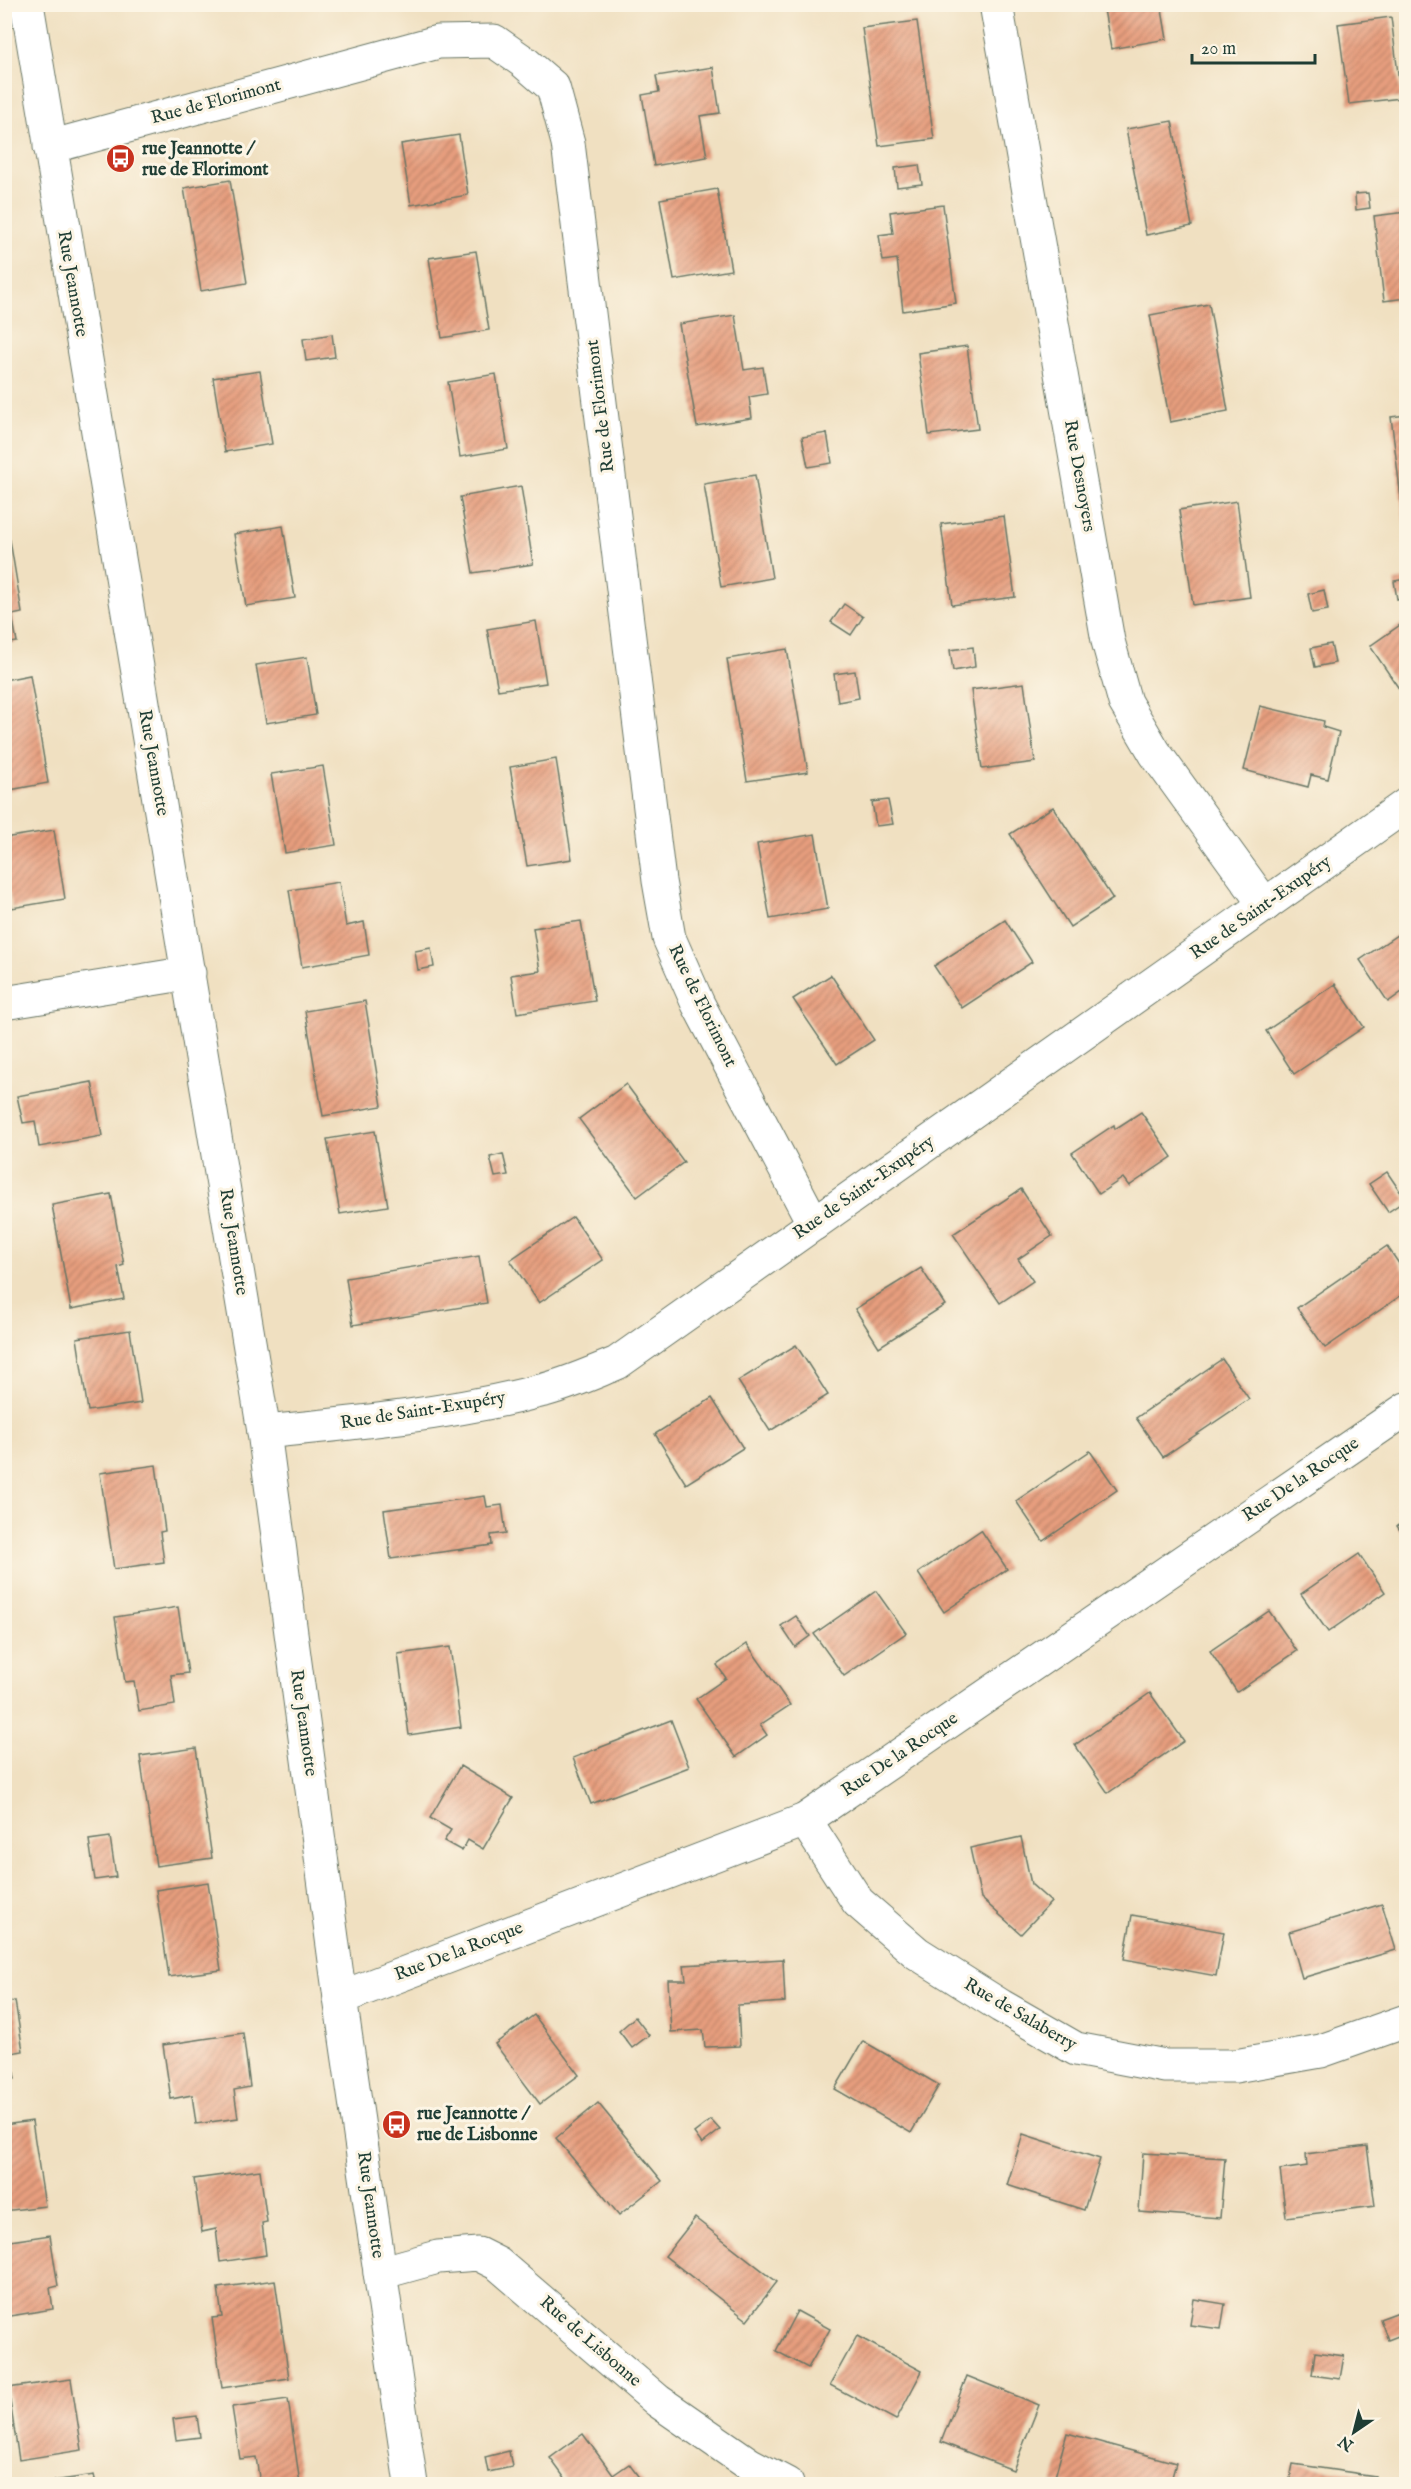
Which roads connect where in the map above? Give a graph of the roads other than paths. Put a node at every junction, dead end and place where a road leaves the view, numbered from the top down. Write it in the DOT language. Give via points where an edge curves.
graph roads {
  1 [pos="27,4"];
  2 [pos="996,4"];
  3 [pos="50,147"];
  4 [pos="1407,805"];
  5 [pos="1265,905"];
  6 [pos="189,973"];
  7 [pos="4,1003"];
  8 [pos="814,1224"];
  9 [pos="1407,1409"];
  10 [pos="264,1432"];
  11 [pos="805,1820"];
  12 [pos="340,1998"];
  13 [pos="1407,2021"];
  14 [pos="380,2274"];
  15 [pos="411,2484"];
  16 [pos="787,2484"];
  1 -- 3 [label="street, Rue Jeannotte"];
  2 -- 5 [label="street, Rue Desnoyers" via="1108,640 1125,702 1155,753"];
  3 -- 6 [label="street, Rue Jeannotte"];
  3 -- 8 [label="street, Rue de Florimont" via="438,42 494,40 553,87 568,142 669,938 698,1004"];
  4 -- 5 [label="street, Rue de Saint-Exupéry"];
  5 -- 8 [label="street, Rue de Saint-Exupéry"];
  6 -- 7 [label="street"];
  6 -- 10 [label="street, Rue Jeannotte"];
  8 -- 10 [label="street, Rue de Saint-Exupéry" via="617,1363 543,1391 472,1406"];
  9 -- 11 [label="street, Rue De la Rocque"];
  10 -- 12 [label="street, Rue Jeannotte"];
  11 -- 12 [label="street, Rue De la Rocque"];
  11 -- 13 [label="street, Rue de Salaberry" via="858,1902 917,1953 1076,2049 1165,2066 1235,2066 1321,2051"];
  12 -- 14 [label="street, Rue Jeannotte"];
  14 -- 15 [label="street, Rue Jeannotte"];
  14 -- 16 [label="street, Rue de Lisbonne" via="438,2257 478,2254 498,2264 658,2401 749,2464"];
}
